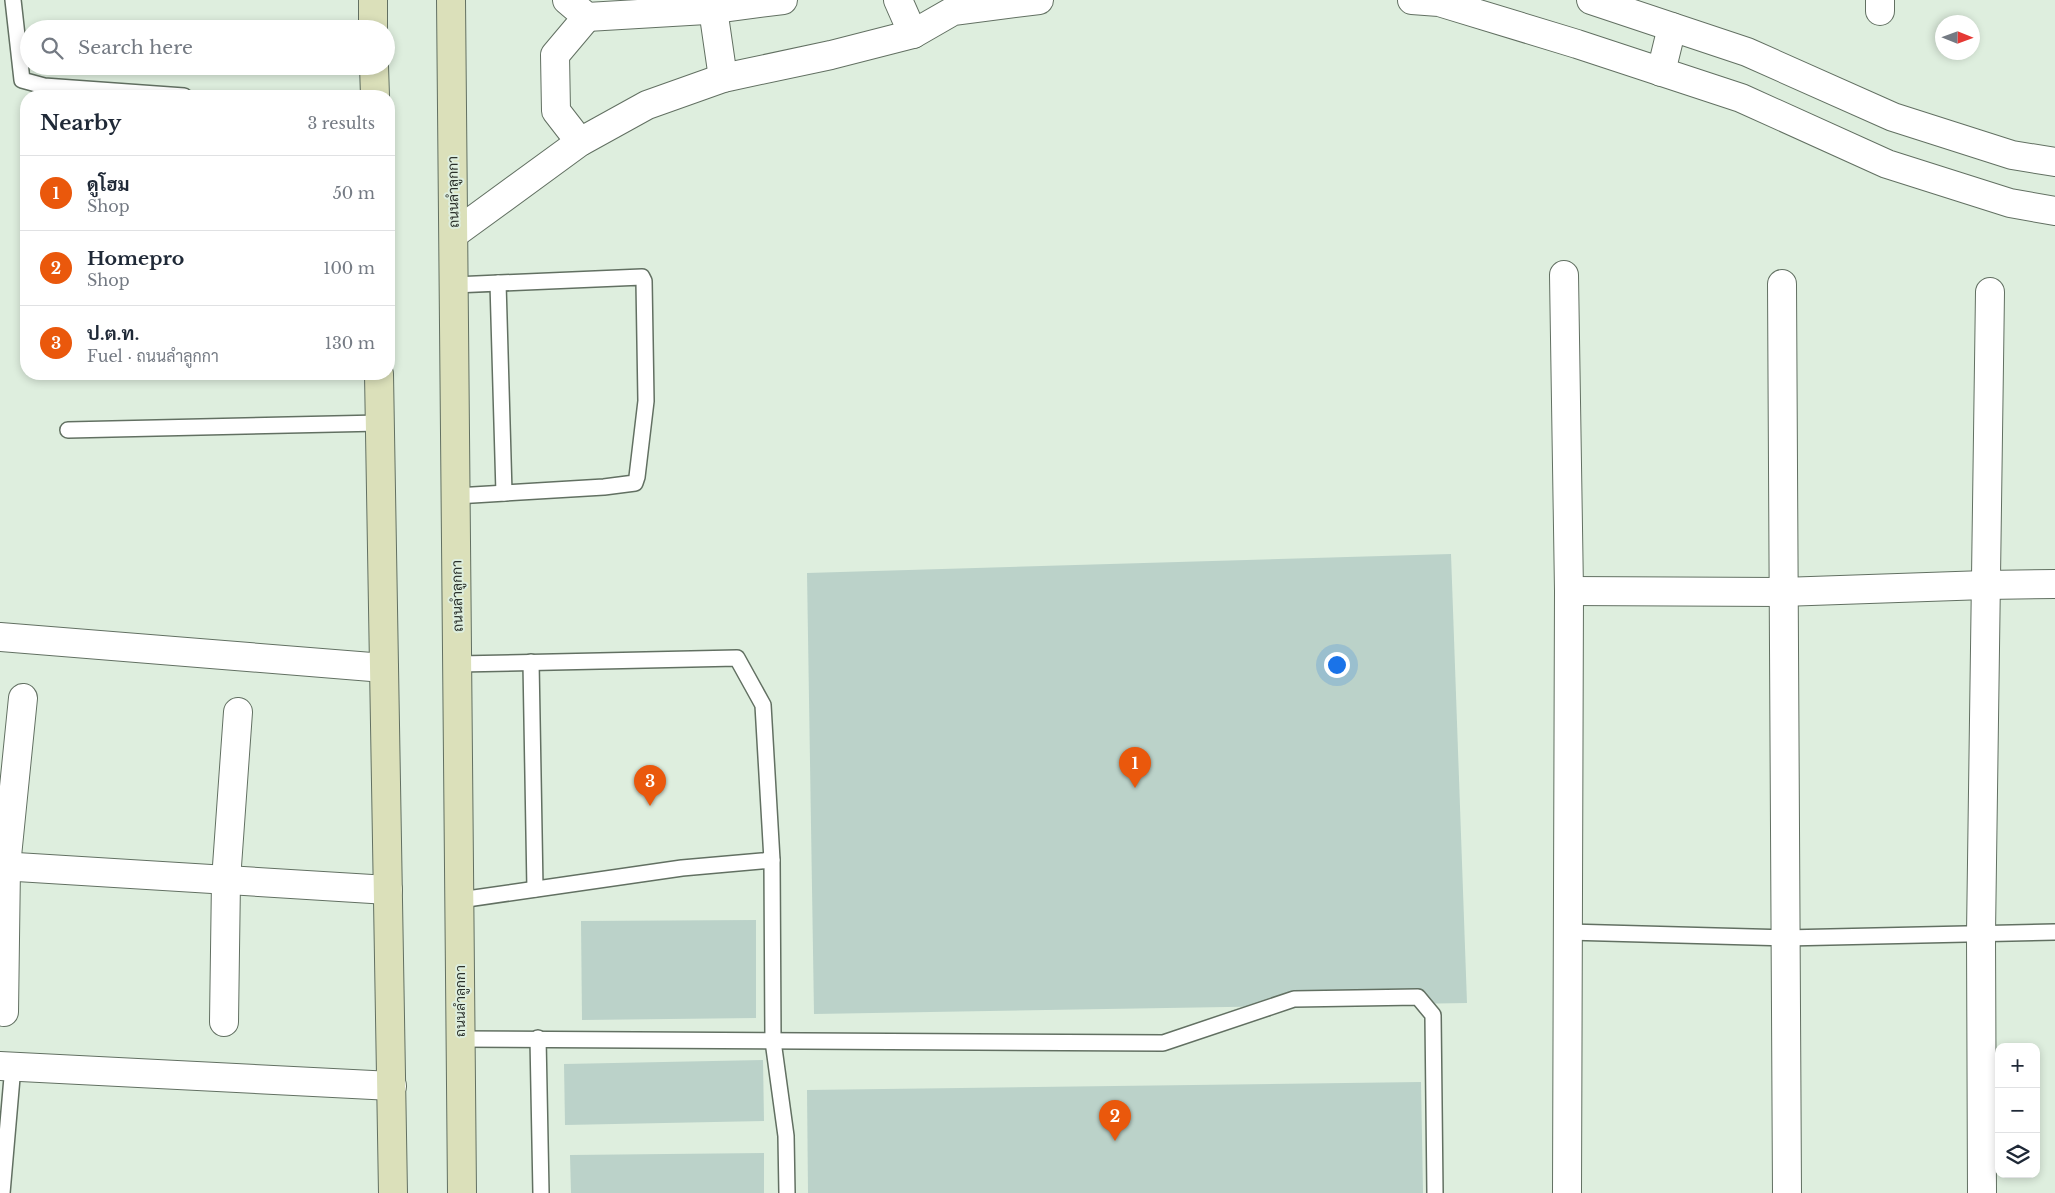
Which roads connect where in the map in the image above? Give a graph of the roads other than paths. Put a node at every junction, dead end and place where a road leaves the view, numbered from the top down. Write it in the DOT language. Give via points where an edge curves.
graph roads {
  1 [pos="13,0"];
  2 [pos="373,0"];
  3 [pos="451,0"];
  4 [pos="783,0"];
  5 [pos="898,0"];
  6 [pos="1038,0"];
  7 [pos="1412,0"];
  8 [pos="1591,0"];
  9 [pos="577,9"];
  10 [pos="713,9"];
  11 [pos="374,20"];
  12 [pos="1672,27"];
  13 [pos="914,34"];
  14 [pos="20,62"];
  15 [pos="1661,72"];
  16 [pos="21,75"];
  17 [pos="374,75"];
  18 [pos="723,78"];
  19 [pos="100,90"];
  20 [pos="374,90"];
  21 [pos="580,142"];
  22 [pos="2055,162"];
  23 [pos="2055,210"];
  24 [pos="454,234"];
  25 [pos="1564,275"];
  26 [pos="498,283"];
  27 [pos="1782,284"];
  28 [pos="454,285"];
  29 [pos="1990,292"];
  30 [pos="379,380"];
  31 [pos="380,423"];
  32 [pos="68,430"];
  33 [pos="504,493"];
  34 [pos="456,496"];
  35 [pos="1985,584"];
  36 [pos="2055,584"];
  37 [pos="1569,591"];
  38 [pos="1782,592"];
  39 [pos="0,637"];
  40 [pos="531,662"];
  41 [pos="458,664"];
  42 [pos="384,668"];
  43 [pos="22,698"];
  44 [pos="238,712"];
  45 [pos="772,860"];
  46 [pos="3,866"];
  47 [pos="226,880"];
  48 [pos="535,889"];
  49 [pos="388,890"];
  50 [pos="460,900"];
  51 [pos="1568,932"];
  52 [pos="2055,932"];
  53 [pos="1981,934"];
  54 [pos="1785,938"];
  55 [pos="4,1012"];
  56 [pos="224,1022"];
  57 [pos="538,1038"];
  58 [pos="460,1039"];
  59 [pos="773,1041"];
  60 [pos="6,1066"];
  61 [pos="392,1086"];
  62 [pos="3,1141"];
  63 [pos="2,1193"];
  64 [pos="393,1193"];
  65 [pos="462,1193"];
  66 [pos="541,1193"];
  67 [pos="787,1193"];
  68 [pos="1435,1193"];
  69 [pos="1567,1193"];
  70 [pos="1787,1193"];
  71 [pos="1982,1193"];
  1 -- 14 [label="lane"];
  2 -- 11 [label="main road"];
  3 -- 24 [label="main road, ถนนลำลูกกา"];
  4 -- 10 [label="street"];
  5 -- 13 [label="street"];
  6 -- 13 [label="street" via="952,11"];
  7 -- 15 [label="street" via="1439,2"];
  8 -- 12 [label="street"];
  9 -- 10 [label="street"];
  9 -- 21 [label="street" via="556,55 556,112"];
  10 -- 18 [label="street"];
  12 -- 15 [label="street"];
  12 -- 22 [label="street" via="1747,52 1893,117 2012,155"];
  13 -- 18 [label="street"];
  15 -- 23 [label="street" via="1741,98 1887,164 2010,204"];
  16 -- 19 [label="lane" via="22,80 44,86"];
  17 -- 20 [label="main road"];
  18 -- 21 [label="street" via="647,105"];
  21 -- 24 [label="street"];
  24 -- 28 [label="main road, ถนนลำลูกกา"];
  25 -- 37 [label="street"];
  26 -- 28 [label="lane"];
  26 -- 33 [label="lane"];
  26 -- 33 [label="lane" via="640,276 644,281 646,402 635,483"];
  27 -- 38 [label="street"];
  28 -- 34 [label="main road, ถนนลำลูกกา"];
  29 -- 35 [label="street"];
  30 -- 31 [label="main road"];
  31 -- 32 [label="lane"];
  31 -- 42 [label="main road"];
  33 -- 34 [label="lane"];
  34 -- 41 [label="main road, ถนนลำลูกกา"];
  35 -- 36 [label="street"];
  35 -- 38 [label="street"];
  35 -- 53 [label="street"];
  37 -- 38 [label="street"];
  37 -- 51 [label="street"];
  38 -- 54 [label="street"];
  39 -- 42 [label="street"];
  40 -- 41 [label="lane"];
  40 -- 45 [label="lane" via="737,658 763,705"];
  40 -- 48 [label="lane"];
  41 -- 50 [label="main road, ถนนลำลูกกา"];
  42 -- 49 [label="main road"];
  43 -- 46 [label="street"];
  44 -- 47 [label="street"];
  45 -- 48 [label="lane" via="682,868"];
  45 -- 59 [label="lane"];
  46 -- 47 [label="street"];
  46 -- 55 [label="street"];
  47 -- 49 [label="street"];
  47 -- 56 [label="street"];
  48 -- 50 [label="lane"];
  49 -- 61 [label="main road"];
  50 -- 58 [label="main road, ถนนลำลูกกา"];
  51 -- 54 [label="lane"];
  51 -- 69 [label="street"];
  52 -- 53 [label="lane"];
  53 -- 54 [label="lane"];
  53 -- 71 [label="street"];
  54 -- 70 [label="street"];
  57 -- 58 [label="lane"];
  57 -- 59 [label="lane"];
  57 -- 66 [label="lane"];
  58 -- 65 [label="main road, ถนนลำลูกกา"];
  59 -- 67 [label="lane" via="786,1136"];
  59 -- 68 [label="lane" via="1163,1042 1294,999 1418,997 1433,1015"];
  60 -- 61 [label="street"];
  60 -- 62 [label="lane"];
  61 -- 64 [label="main road"];
  62 -- 63 [label="lane"];
}
